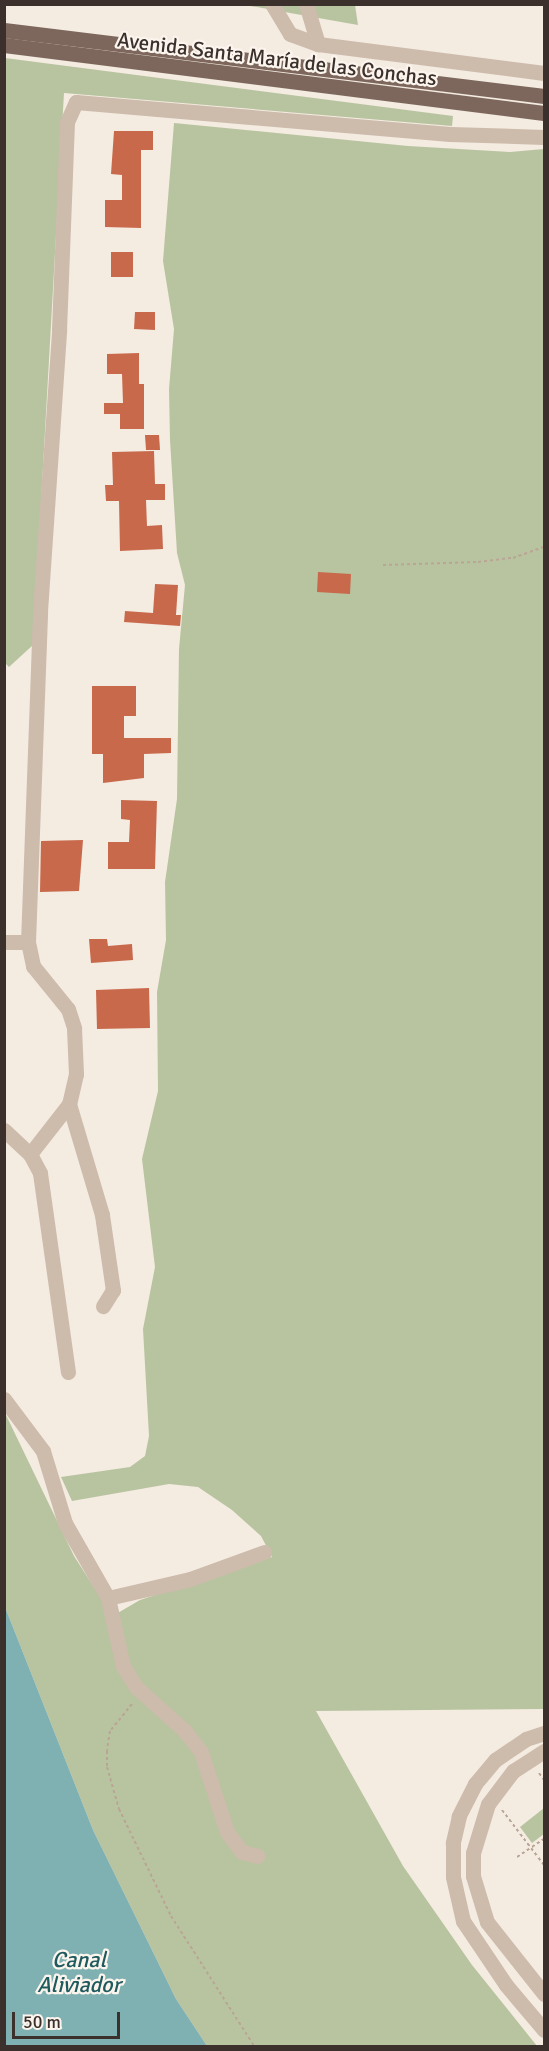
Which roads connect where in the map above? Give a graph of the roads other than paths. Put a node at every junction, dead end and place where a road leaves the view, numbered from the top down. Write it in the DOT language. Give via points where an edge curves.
graph roads {
  1 [pos="272,4"];
  2 [pos="306,4"];
  3 [pos="4,30"];
  4 [pos="318,44"];
  5 [pos="4,45"];
  6 [pos="544,73"];
  7 [pos="544,96"];
  8 [pos="544,113"];
  9 [pos="544,137"];
  10 [pos="4,942"];
  11 [pos="28,942"];
  12 [pos="69,1104"];
  13 [pos="4,1130"];
  14 [pos="30,1154"];
  15 [pos="103,1306"];
  16 [pos="68,1372"];
  17 [pos="4,1399"];
  18 [pos="264,1552"];
  19 [pos="108,1598"];
  20 [pos="544,1733"];
  21 [pos="544,1751"];
  22 [pos="258,1856"];
  23 [pos="544,1994"];
  24 [pos="544,2030"];
  1 -- 4 [label="street" via="290,34"];
  2 -- 4 [label="street"];
  3 -- 7 [label="main road, Avenida Santa María de las Conchas"];
  4 -- 6 [label="street"];
  5 -- 8 [label="main road, Avenida Santa María de las Conchas"];
  9 -- 11 [label="street" via="450,134 76,102 67,122 59,330 40,610"];
  10 -- 11 [label="street"];
  11 -- 12 [label="street" via="33,966 68,1009 74,1028 76,1074"];
  12 -- 14 [label="street"];
  12 -- 15 [label="street" via="102,1215 113,1290"];
  13 -- 14 [label="street"];
  14 -- 16 [label="street" via="40,1173"];
  17 -- 19 [label="street" via="43,1451 64,1523"];
  18 -- 19 [label="street" via="190,1579"];
  19 -- 22 [label="street" via="123,1666 136,1687 201,1752 227,1832 242,1851"];
  20 -- 24 [label="street" via="526,1739 495,1760 475,1784 459,1816 453,1843 456,1902 468,1930"];
  21 -- 23 [label="street" via="513,1770 488,1804 473,1853 473,1876 487,1922"];
}
